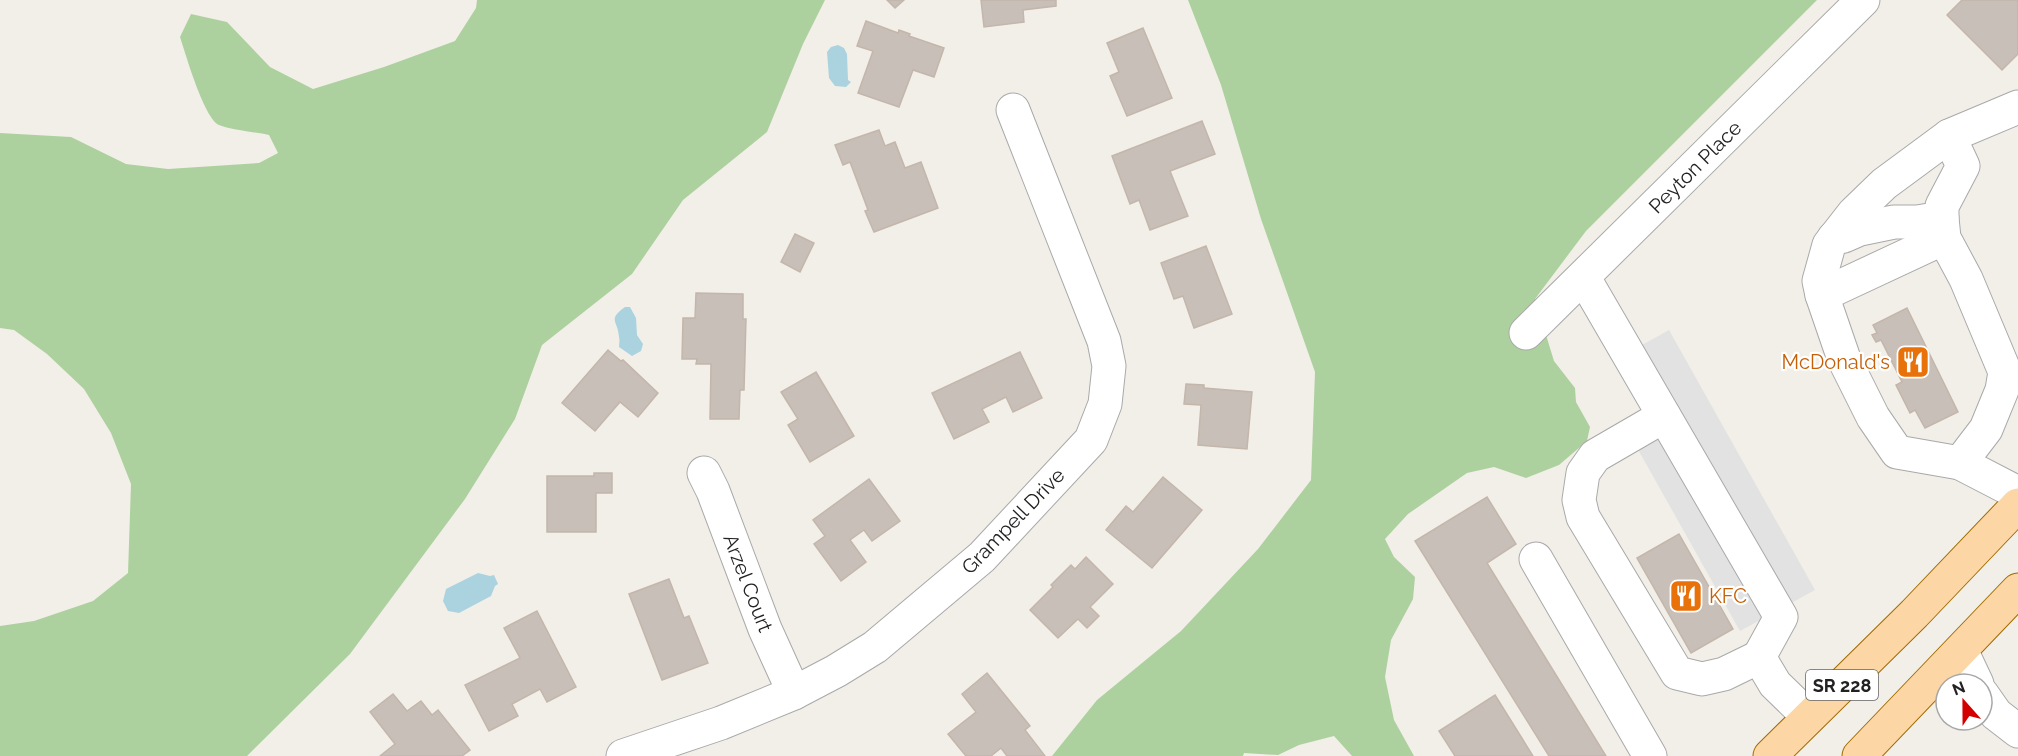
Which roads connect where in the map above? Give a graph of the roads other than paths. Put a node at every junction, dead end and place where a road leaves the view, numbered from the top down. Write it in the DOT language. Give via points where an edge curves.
graph roads {
  1 [pos="1863,0"];
  2 [pos="2018,107"];
  3 [pos="1013,110"];
  4 [pos="1949,136"];
  5 [pos="1943,228"];
  6 [pos="1834,238"];
  7 [pos="1584,278"];
  8 [pos="1820,288"];
  9 [pos="1526,333"];
  10 [pos="1664,417"];
  11 [pos="1960,463"];
  12 [pos="704,473"];
  13 [pos="2018,493"];
  14 [pos="2018,505"];
  15 [pos="1536,559"];
  16 [pos="2018,590"];
  17 [pos="1961,650"];
  18 [pos="1759,657"];
  19 [pos="1971,672"];
  20 [pos="794,693"];
  21 [pos="1994,711"];
  22 [pos="1809,717"];
  23 [pos="2018,730"];
  24 [pos="2018,750"];
  25 [pos="623,756"];
  26 [pos="1650,756"];
  27 [pos="1770,756"];
  28 [pos="1859,756"];
  29 [pos="2011,756"];
  1 -- 7 [label="street, Peyton Place"];
  2 -- 4 [label="street"];
  3 -- 20 [label="street, Grampell Drive" via="1104,341 1109,366 1099,422 1091,441 982,557 874,647"];
  4 -- 5 [label="street" via="1963,166 1942,206"];
  4 -- 6 [label="street" via="1884,184"];
  5 -- 6 [label="street" via="1894,222"];
  5 -- 8 [label="street"];
  5 -- 11 [label="street" via="2005,372 1986,429"];
  6 -- 8 [label="street" via="1828,245"];
  7 -- 9 [label="street, Peyton Place"];
  7 -- 10 [label="street"];
  8 -- 11 [label="street" via="1844,359 1873,417 1897,452"];
  10 -- 18 [label="street" via="1781,617"];
  10 -- 18 [label="street" via="1595,456 1583,473 1583,517 1677,673 1702,679 1724,674"];
  11 -- 13 [label="street"];
  12 -- 20 [label="street, Arzel Court"];
  14 -- 22 [label="main road, SR 228"];
  15 -- 26 [label="street"];
  16 -- 17 [label="main road, SR 228"];
  17 -- 19 [label="street"];
  17 -- 28 [label="main road, SR 228"];
  18 -- 22 [label="street" via="1775,684"];
  20 -- 25 [label="street, Grampell Drive"];
  21 -- 23 [label="street"];
  22 -- 27 [label="main road, SR 228"];
  24 -- 29 [label="street"];
}
